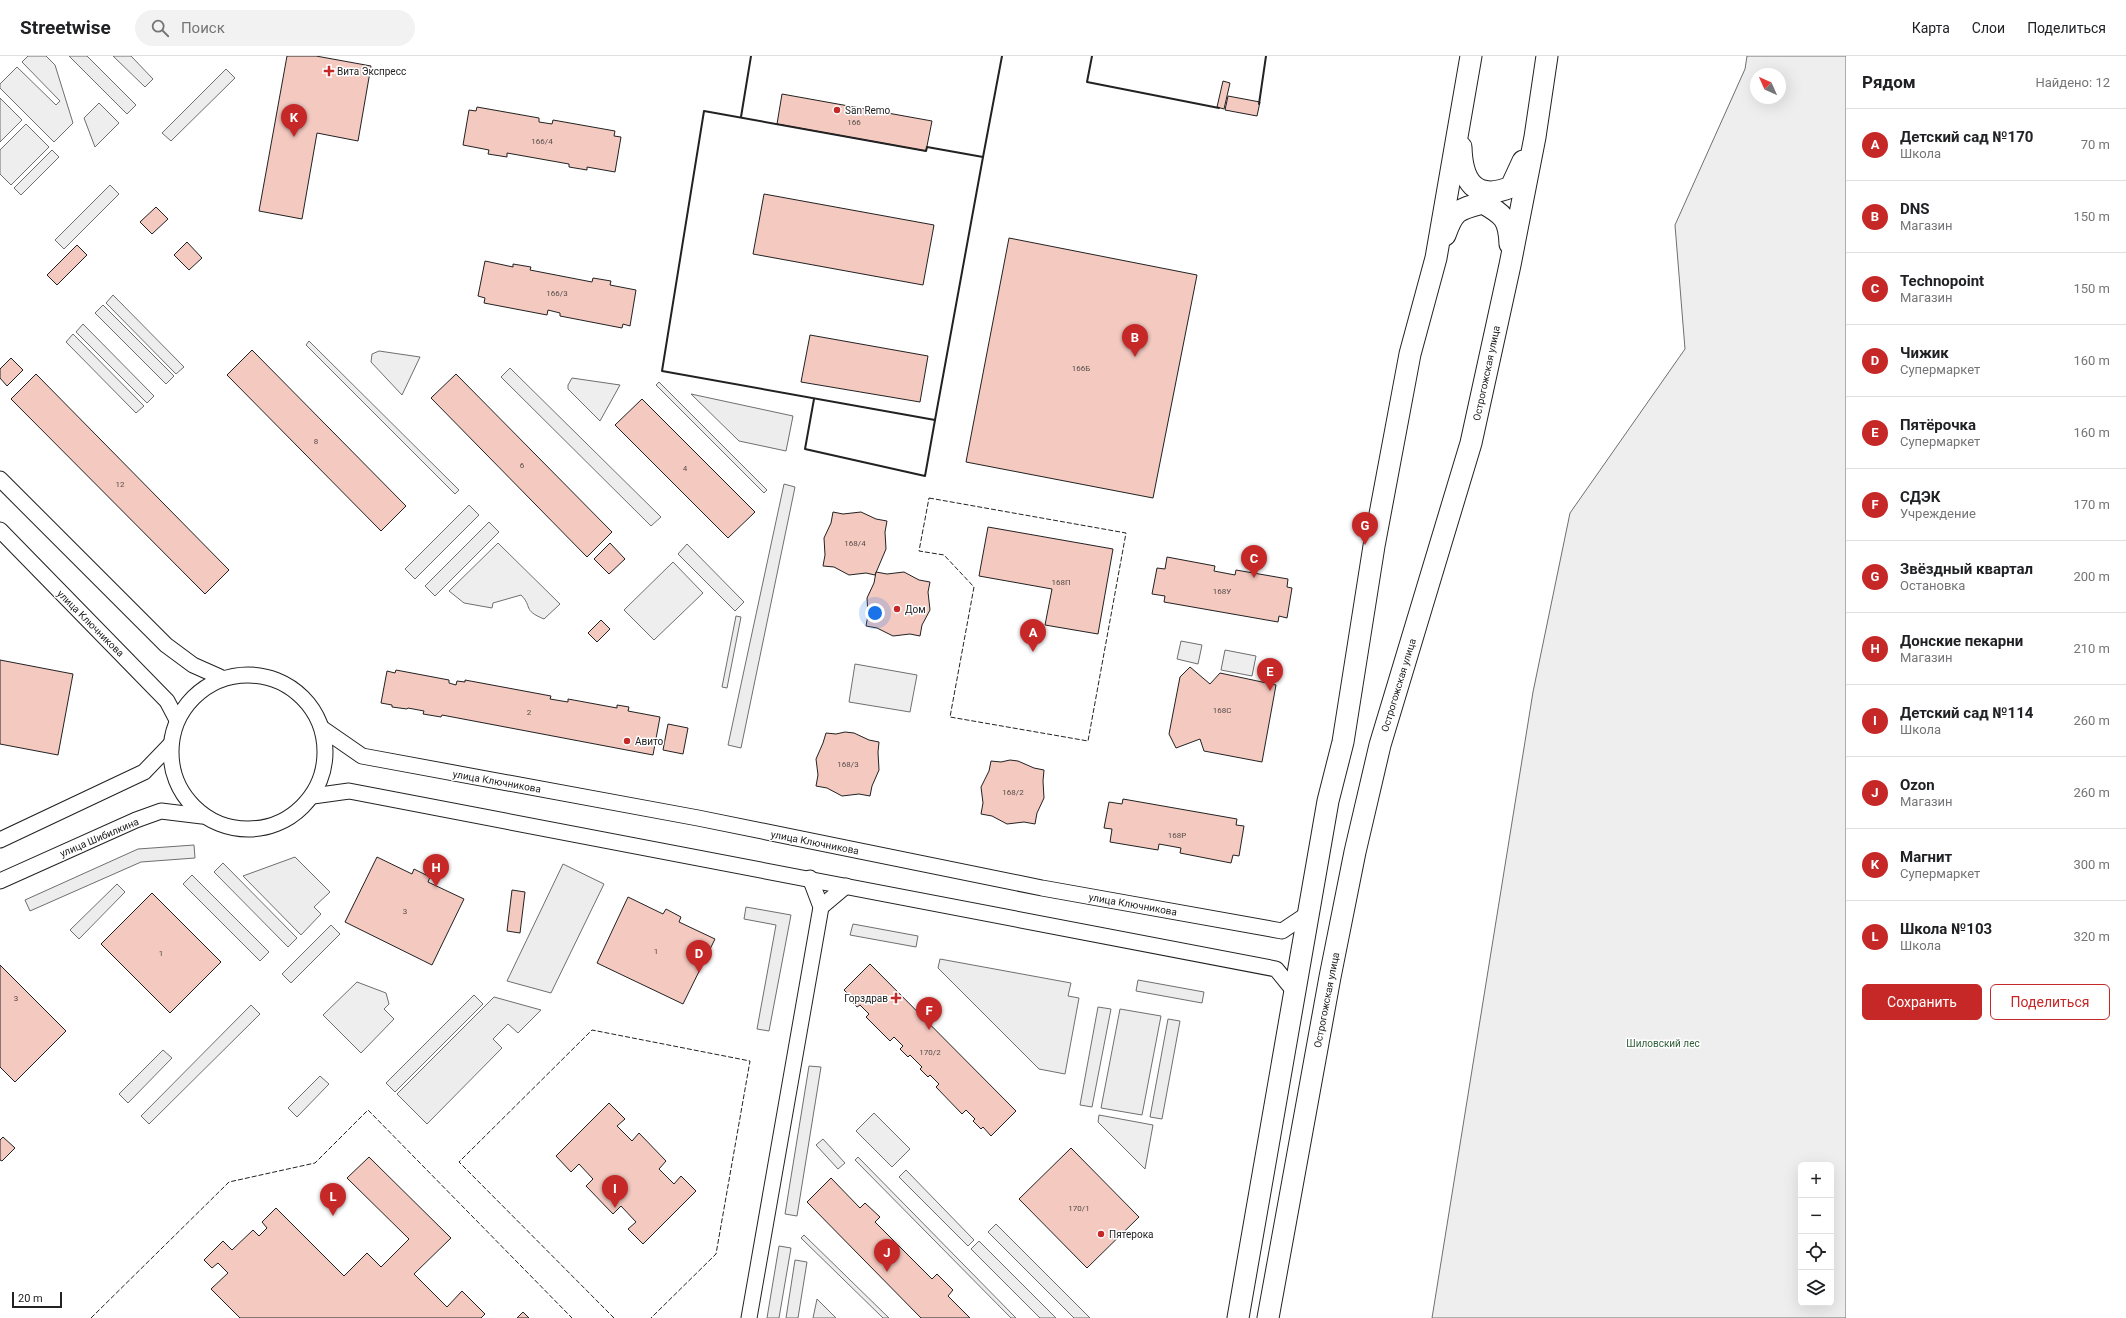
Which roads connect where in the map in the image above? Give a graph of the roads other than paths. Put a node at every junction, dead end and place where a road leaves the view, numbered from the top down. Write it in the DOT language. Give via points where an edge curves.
graph roads {
  1 [pos="1471,56"];
  2 [pos="1547,56"];
  3 [pos="1460,123"];
  4 [pos="1535,137"];
  5 [pos="1436,258"];
  6 [pos="1510,265"];
  7 [pos="0,479"];
  8 [pos="0,530"];
  9 [pos="220,677"];
  10 [pos="177,720"];
  11 [pos="323,729"];
  12 [pos="171,744"];
  13 [pos="313,796"];
  14 [pos="202,816"];
  15 [pos="0,840"];
  16 [pos="810,878"];
  17 [pos="0,881"];
  18 [pos="846,886"];
  19 [pos="821,907"];
  20 [pos="1309,913"];
  21 [pos="1294,991"];
  22 [pos="749,1318"];
  23 [pos="1238,1318"];
  24 [pos="1268,1318"];
  1 -- 3 [label="street"];
  2 -- 4 [label="street, Острогожская улица"];
  3 -- 4 [label="street" via="1461,163 1468,181 1486,193 1497,192 1511,186"];
  3 -- 5 [label="street"];
  4 -- 6 [label="street, Острогожская улица"];
  5 -- 6 [label="street" via="1452,216 1483,203 1502,214 1510,228"];
  5 -- 20 [label="street" via="1410,354 1374,546 1343,742 1328,801"];
  6 -- 24 [label="street, Острогожская улица" via="1471,443 1380,745 1330,976"];
  7 -- 9 [label="street" via="166,644 193,665"];
  8 -- 10 [label="street, улица Ключникова" via="167,701"];
  9 -- 10 [label="street" via="192,700"];
  9 -- 11 [label="street" via="260,675 282,681 314,708"];
  10 -- 12 [label="street"];
  11 -- 13 [label="street" via="324,769"];
  11 -- 20 [label="street, улица Ключникова" via="362,756 698,818 1042,888 1282,931"];
  12 -- 14 [label="street" via="171,769 174,781 183,796"];
  12 -- 15 [label="street" via="144,772"];
  13 -- 14 [label="street" via="296,812 272,825 250,830 228,827"];
  13 -- 16 [label="street" via="349,791"];
  14 -- 17 [label="street, улица Шибилкина" via="161,811"];
  16 -- 18 [label="street"];
  16 -- 19 [label="street"];
  18 -- 19 [label="street"];
  18 -- 21 [label="street" via="1276,969"];
  19 -- 22 [label="street"];
  20 -- 21 [label="street"];
  21 -- 23 [label="street"];
}
